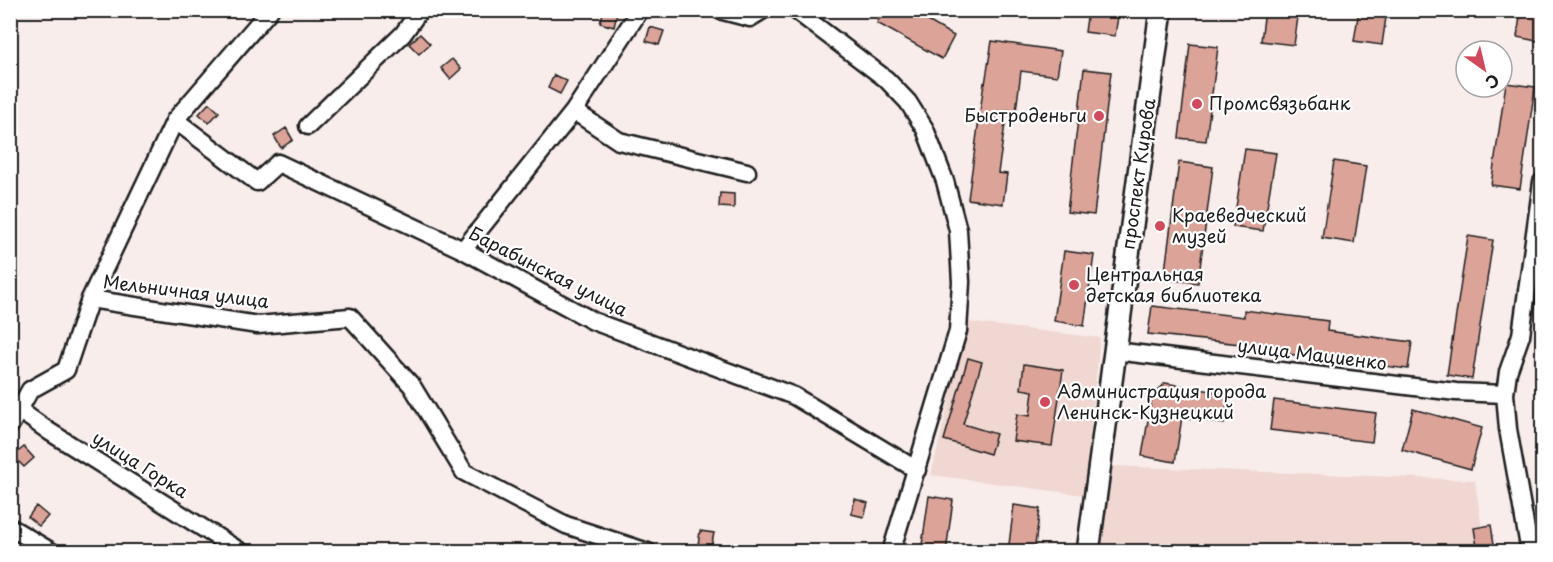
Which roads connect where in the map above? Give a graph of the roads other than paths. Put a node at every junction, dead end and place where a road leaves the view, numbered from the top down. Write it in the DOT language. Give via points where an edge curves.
graph roads {
  1 [pos="270,10"];
  2 [pos="420,10"];
  3 [pos="640,10"];
  4 [pos="719,10"];
  5 [pos="763,10"];
  6 [pos="795,10"];
  7 [pos="1161,10"];
  8 [pos="574,111"];
  9 [pos="175,120"];
  10 [pos="308,126"];
  11 [pos="747,172"];
  12 [pos="1542,182"];
  13 [pos="463,250"];
  14 [pos="90,299"];
  15 [pos="1115,351"];
  16 [pos="1504,394"];
  17 [pos="19,410"];
  18 [pos="10,426"];
  19 [pos="917,470"];
  20 [pos="10,527"];
  21 [pos="52,552"];
  22 [pos="241,552"];
  23 [pos="648,552"];
  24 [pos="891,552"];
  25 [pos="1088,552"];
  26 [pos="1530,552"];
  1 -- 9 [label="street"];
  2 -- 10 [label="street" via="402,34"];
  3 -- 8 [label="street"];
  4 -- 5 [label="street" via="750,18"];
  6 -- 19 [label="street" via="886,79 908,102 925,129 958,230 958,331"];
  7 -- 15 [label="main road, проспект Кирова"];
  8 -- 11 [label="street" via="619,141"];
  8 -- 13 [label="street"];
  9 -- 13 [label="street, Барабинская улица" via="257,182 278,163"];
  9 -- 14 [label="street"];
  12 -- 16 [label="street" via="1521,335"];
  13 -- 19 [label="street, Барабинская улица" via="593,321 794,396"];
  14 -- 17 [label="street" via="66,370 30,390"];
  14 -- 23 [label="street, Мельничная улица" via="258,325 350,317 412,386 464,472 566,525"];
  15 -- 16 [label="street, улица Мациенко" via="1456,392"];
  15 -- 25 [label="main road, проспект Кирова"];
  16 -- 26 [label="street"];
  17 -- 18 [label="street"];
  17 -- 22 [label="street, улица Горка"];
  19 -- 24 [label="street"];
  20 -- 21 [label="street"];
}
